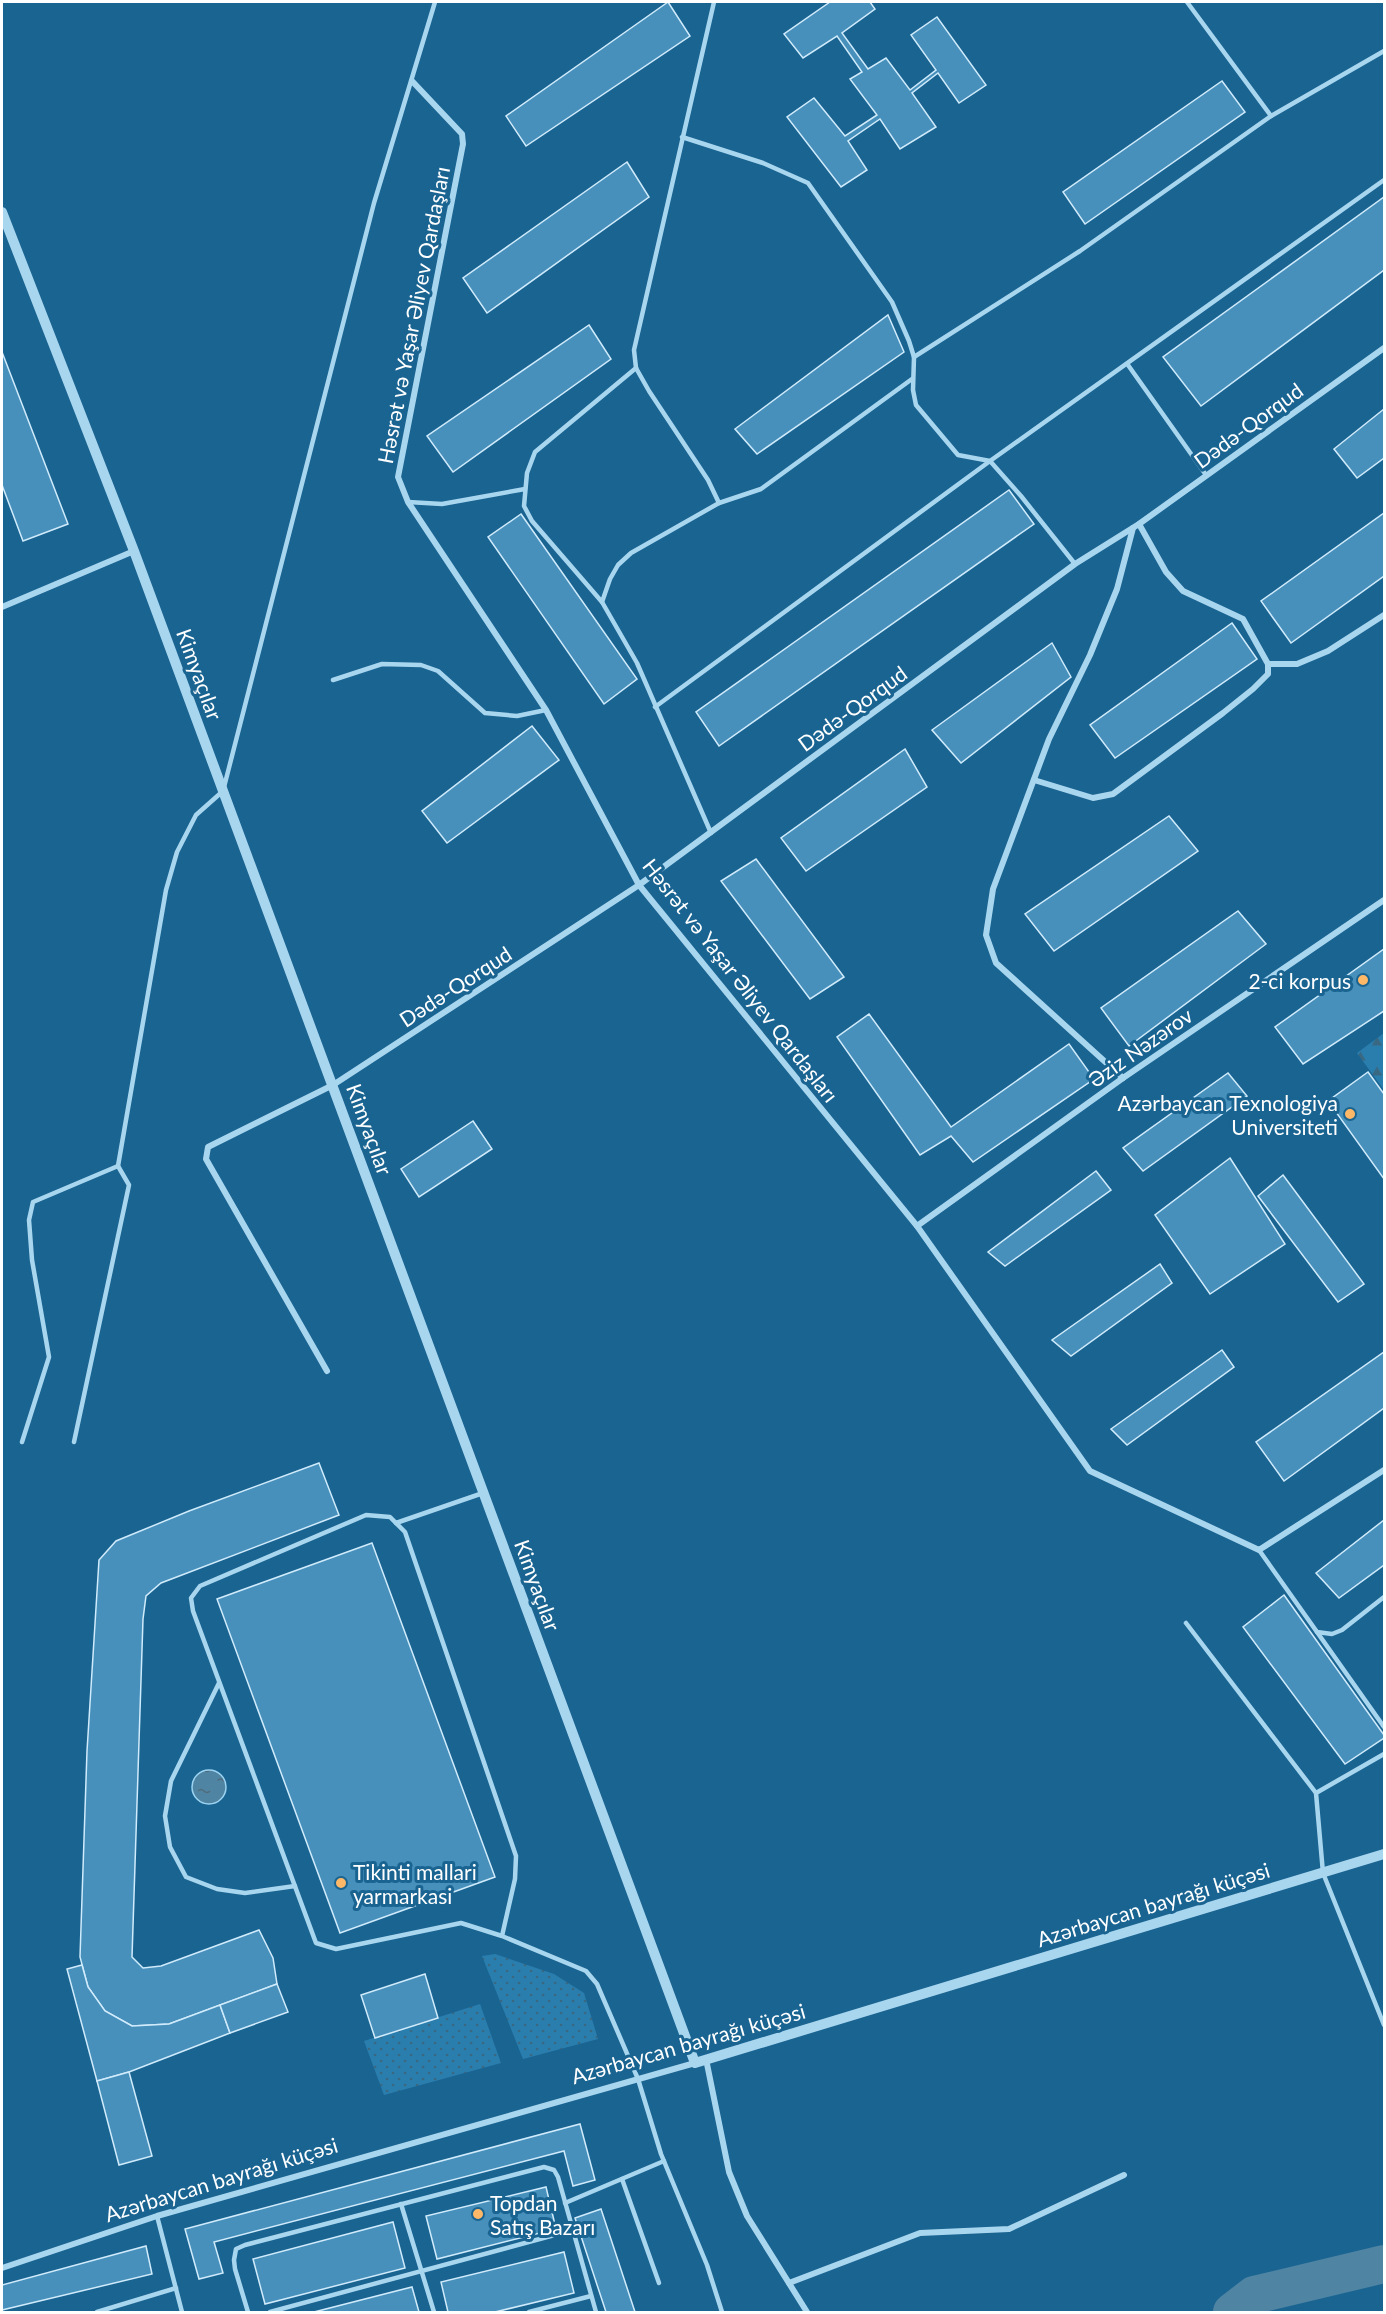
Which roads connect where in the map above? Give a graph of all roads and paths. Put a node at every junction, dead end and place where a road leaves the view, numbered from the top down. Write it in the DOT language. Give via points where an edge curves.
graph roads {
  1 [pos="435,2"];
  2 [pos="714,2"];
  3 [pos="1187,2"];
  4 [pos="1384,51"];
  5 [pos="412,81"];
  6 [pos="1271,116"];
  7 [pos="682,137"];
  8 [pos="1384,180"];
  9 [pos="2,212"];
  10 [pos="1384,348"];
  11 [pos="914,357"];
  12 [pos="1128,365"];
  13 [pos="636,368"];
  14 [pos="912,379"];
  15 [pos="990,461"];
  16 [pos="1206,476"];
  17 [pos="525,489"];
  18 [pos="408,502"];
  19 [pos="719,503"];
  20 [pos="1136,526"];
  21 [pos="134,551"];
  22 [pos="1075,564"];
  23 [pos="602,602"];
  24 [pos="2,607"];
  25 [pos="1384,615"];
  26 [pos="1268,664"];
  27 [pos="333,680"];
  28 [pos="655,706"];
  29 [pos="546,710"];
  30 [pos="1034,780"];
  31 [pos="223,791"];
  32 [pos="711,833"];
  33 [pos="639,885"];
  34 [pos="1384,900"];
  35 [pos="1123,1077"];
  36 [pos="333,1085"];
  37 [pos="118,1166"];
  38 [pos="916,1226"];
  39 [pos="327,1371"];
  40 [pos="22,1442"];
  41 [pos="74,1442"];
  42 [pos="1384,1470"];
  43 [pos="483,1493"];
  44 [pos="396,1523"];
  45 [pos="1259,1550"];
  46 [pos="1384,1597"];
  47 [pos="1186,1623"];
  48 [pos="1317,1632"];
  49 [pos="219,1683"];
  50 [pos="1384,1727"];
  51 [pos="1384,1754"];
  52 [pos="1316,1793"];
  53 [pos="1384,1854"];
  54 [pos="1323,1873"];
  55 [pos="295,1886"];
  56 [pos="502,1936"];
  57 [pos="1384,2025"];
  58 [pos="706,2059"];
  59 [pos="695,2063"];
  60 [pos="638,2079"];
  61 [pos="664,2162"];
  62 [pos="1124,2175"];
  63 [pos="622,2179"];
  64 [pos="565,2203"];
  65 [pos="401,2204"];
  66 [pos="157,2216"];
  67 [pos="573,2230"];
  68 [pos="2,2268"];
  69 [pos="422,2272"];
  70 [pos="659,2283"];
  71 [pos="789,2283"];
  72 [pos="176,2288"];
  73 [pos="591,2296"];
  74 [pos="248,2311"];
  75 [pos="97,2313"];
  76 [pos="182,2313"];
  77 [pos="240,2313"];
  78 [pos="270,2313"];
  79 [pos="434,2313"];
  80 [pos="529,2313"];
  81 [pos="596,2313"];
  82 [pos="722,2313"];
  83 [pos="807,2313"];
  1 -- 5 [label="lane"];
  2 -- 7 [label="lane"];
  3 -- 6 [label="lane"];
  4 -- 6 [label="lane"];
  5 -- 18 [label="street, Həsrət və Yaşar Əliyev Qardaşları" via="462,134 463,144 398,477"];
  5 -- 31 [label="lane" via="374,203"];
  6 -- 11 [label="lane" via="1080,251"];
  7 -- 11 [label="lane" via="763,163 807,183 892,302"];
  7 -- 13 [label="lane" via="634,350"];
  8 -- 12 [label="lane"];
  9 -- 21 [label="street, Kimyaçılar"];
  10 -- 16 [label="street, Dədə-Qorqud"];
  11 -- 14 [label="lane"];
  12 -- 15 [label="lane"];
  12 -- 16 [label="lane"];
  13 -- 17 [label="lane" via="535,452"];
  13 -- 19 [label="lane"];
  14 -- 15 [label="lane" via="916,405 958,455"];
  14 -- 19 [label="lane" via="760,489"];
  15 -- 22 [label="lane"];
  15 -- 28 [label="lane"];
  16 -- 20 [label="street, Dədə-Qorqud"];
  17 -- 18 [label="lane" via="442,504"];
  17 -- 23 [label="lane" via="524,506 532,521"];
  18 -- 29 [label="street, Həsrət və Yaşar Əliyev Qardaşları"];
  19 -- 23 [label="lane" via="631,554 618,565"];
  20 -- 22 [label="street, Dədə-Qorqud"];
  20 -- 26 [label="street" via="1183,591 1243,619"];
  20 -- 30 [label="street" via="1117,589"];
  21 -- 24 [label="street"];
  21 -- 31 [label="street, Kimyaçılar"];
  22 -- 32 [label="street, Dədə-Qorqud"];
  23 -- 28 [label="lane"];
  25 -- 26 [label="street" via="1328,651 1297,664"];
  26 -- 30 [label="street" via="1268,674 1253,690 1113,794 1093,798"];
  27 -- 29 [label="lane" via="382,664 421,665 438,671 485,713 517,716"];
  28 -- 32 [label="lane"];
  29 -- 33 [label="street, Həsrət və Yaşar Əliyev Qardaşları"];
  30 -- 35 [label="street" via="993,888 986,935 996,963"];
  31 -- 36 [label="street, Kimyaçılar"];
  31 -- 37 [label="lane" via="196,815 177,852 166,890"];
  32 -- 33 [label="street, Dədə-Qorqud"];
  33 -- 36 [label="street, Dədə-Qorqud"];
  33 -- 38 [label="street, Həsrət və Yaşar Əliyev Qardaşları"];
  34 -- 35 [label="street, Əziz Nəzərov"];
  35 -- 38 [label="street, Əziz Nəzərov"];
  36 -- 39 [label="street, Dədə-Qorqud" via="208,1147 206,1154"];
  36 -- 43 [label="street, Kimyaçılar"];
  37 -- 40 [label="lane" via="33,1202 29,1220 32,1260 48,1357"];
  37 -- 41 [label="lane" via="129,1185"];
  38 -- 45 [label="street, Həsrət və Yaşar Əliyev Qardaşları" via="1090,1471"];
  42 -- 45 [label="street"];
  43 -- 44 [label="lane"];
  43 -- 59 [label="street, Kimyaçılar"];
  44 -- 49 [label="lane" via="390,1517 366,1515 200,1586 191,1598 193,1611"];
  44 -- 56 [label="lane" via="405,1532 516,1856"];
  45 -- 48 [label="lane"];
  46 -- 48 [label="lane" via="1342,1630 1332,1634"];
  47 -- 52 [label="lane"];
  48 -- 50 [label="lane"];
  49 -- 55 [label="lane"];
  49 -- 55 [label="lane" via="171,1781 165,1816 170,1847 186,1877 217,1889 245,1893"];
  51 -- 52 [label="lane"];
  52 -- 54 [label="lane"];
  53 -- 54 [label="street, Azərbaycan bayrağı küçəsi"];
  54 -- 57 [label="lane"];
  54 -- 58 [label="street, Azərbaycan bayrağı küçəsi"];
  55 -- 56 [label="lane" via="316,1942 336,1949 461,1923"];
  56 -- 60 [label="lane" via="586,1971 597,1984"];
  58 -- 59 [label="street, Azərbaycan bayrağı küçəsi"];
  58 -- 71 [label="street" via="729,2172 747,2216"];
  59 -- 60 [label="street, Azərbaycan bayrağı küçəsi"];
  60 -- 61 [label="lane"];
  60 -- 66 [label="street, Azərbaycan bayrağı küçəsi"];
  61 -- 63 [label="lane"];
  61 -- 82 [label="lane" via="708,2265"];
  62 -- 71 [label="street" via="1009,2229 920,2233"];
  63 -- 64 [label="lane"];
  63 -- 70 [label="lane"];
  64 -- 65 [label="lane" via="554,2170 544,2167"];
  64 -- 67 [label="lane"];
  65 -- 69 [label="lane"];
  65 -- 74 [label="lane" via="236,2249 235,2269"];
  66 -- 68 [label="street, Azərbaycan bayrağı küçəsi"];
  66 -- 72 [label="lane"];
  67 -- 69 [label="lane"];
  67 -- 73 [label="lane"];
  69 -- 78 [label="lane"];
  69 -- 79 [label="lane"];
  71 -- 83 [label="street"];
  72 -- 75 [label="lane"];
  72 -- 76 [label="lane"];
  73 -- 80 [label="lane"];
  73 -- 81 [label="lane"];
  74 -- 77 [label="lane"];
}
